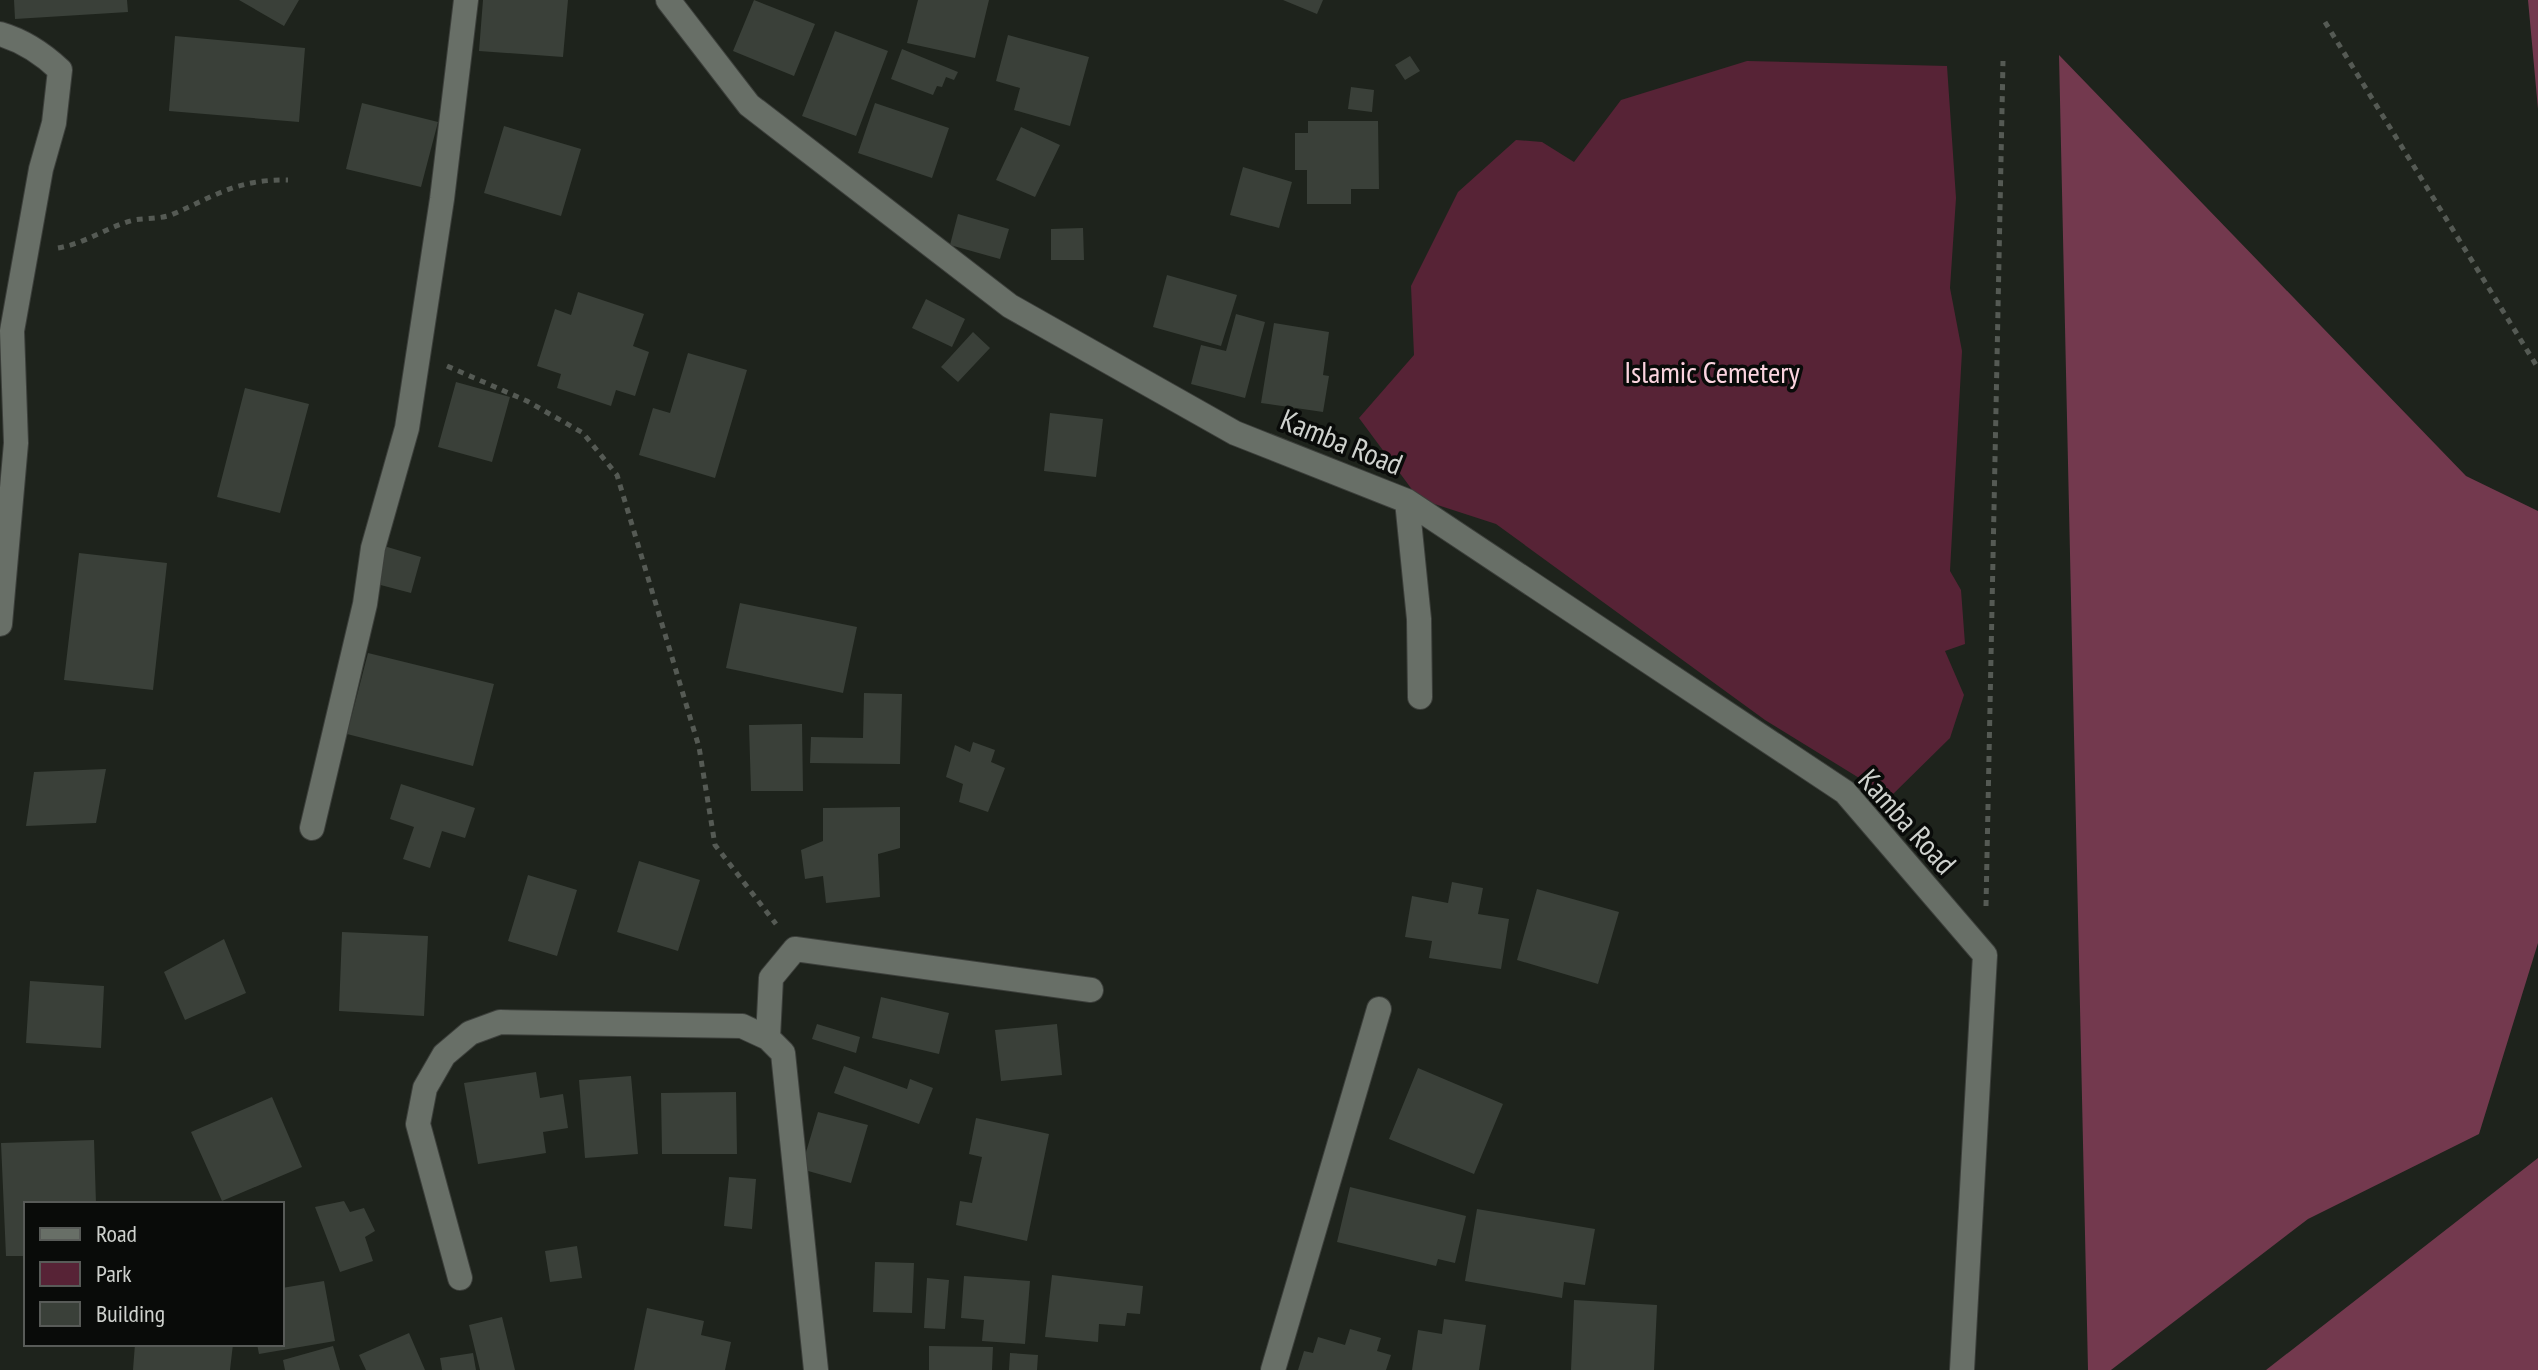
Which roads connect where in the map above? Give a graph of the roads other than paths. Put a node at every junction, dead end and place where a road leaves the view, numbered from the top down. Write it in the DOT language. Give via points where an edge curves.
graph roads {
  1 [pos="466,0"];
  2 [pos="668,0"];
  3 [pos="0,34"];
  4 [pos="1407,501"];
  5 [pos="0,624"];
  6 [pos="1420,697"];
  7 [pos="312,828"];
  8 [pos="1091,990"];
  9 [pos="1379,1009"];
  10 [pos="768,1038"];
  11 [pos="460,1278"];
  12 [pos="816,1370"];
  13 [pos="1273,1370"];
  14 [pos="1962,1370"];
  1 -- 7 [label="street" via="407,428 373,548"];
  2 -- 4 [label="street, Kamba Road" via="749,105 1010,306 1235,433"];
  3 -- 5 [label="street" via="45,56 60,70 12,331 16,443"];
  4 -- 6 [label="street" via="1419,619"];
  4 -- 14 [label="street, Kamba Road" via="1845,792 1985,955"];
  8 -- 10 [label="street" via="795,949 771,978"];
  9 -- 13 [label="street"];
  10 -- 11 [label="street" via="742,1026 515,1022 470,1033 437,1066 425,1088 418,1124"];
  10 -- 12 [label="street" via="783,1053"];
}
